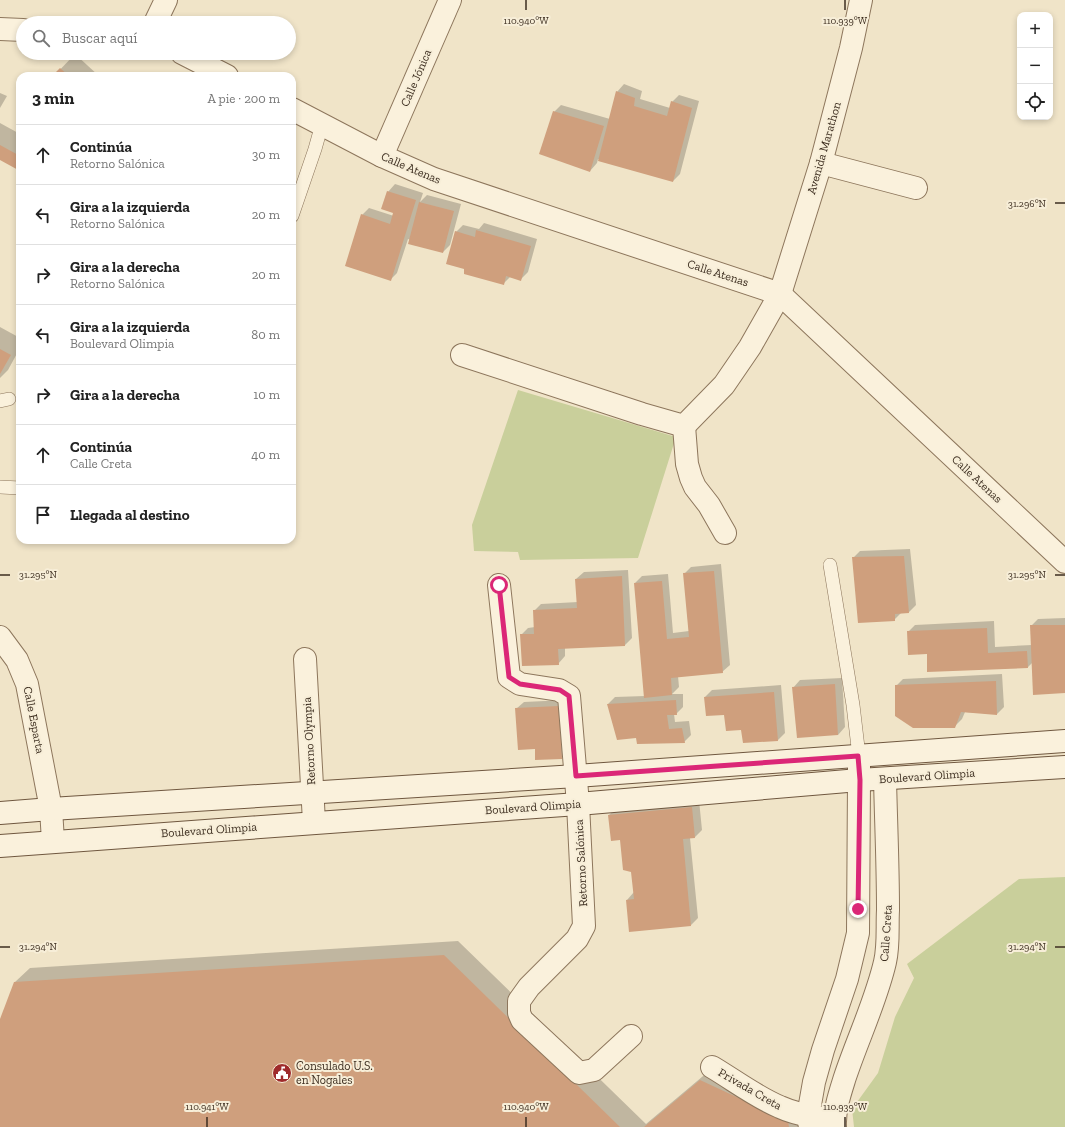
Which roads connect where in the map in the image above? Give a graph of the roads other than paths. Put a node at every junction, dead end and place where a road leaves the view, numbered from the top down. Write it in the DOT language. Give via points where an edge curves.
graph roads {
  1 [pos="166,0"];
  2 [pos="450,0"];
  3 [pos="861,0"];
  4 [pos="158,16"];
  5 [pos="0,29"];
  6 [pos="16,30"];
  7 [pos="196,60"];
  8 [pos="219,72"];
  9 [pos="296,111"];
  10 [pos="322,124"];
  11 [pos="382,156"];
  12 [pos="821,163"];
  13 [pos="916,188"];
  14 [pos="296,204"];
  15 [pos="780,294"];
  16 [pos="462,355"];
  17 [pos="684,426"];
  18 [pos="0,487"];
  19 [pos="16,488"];
  20 [pos="725,533"];
  21 [pos="1065,562"];
  22 [pos="830,565"];
  23 [pos="499,585"];
  24 [pos="0,637"];
  25 [pos="305,659"];
  26 [pos="1065,741"];
  27 [pos="858,756"];
  28 [pos="1065,767"];
  29 [pos="576,776"];
  30 [pos="885,779"];
  31 [pos="860,780"];
  32 [pos="312,792"];
  33 [pos="578,804"];
  34 [pos="51,809"];
  35 [pos="0,813"];
  36 [pos="314,822"];
  37 [pos="53,841"];
  38 [pos="0,846"];
  39 [pos="858,909"];
  40 [pos="888,909"];
  41 [pos="631,1036"];
  42 [pos="712,1067"];
  43 [pos="809,1121"];
  44 [pos="835,1123"];
  1 -- 4 [label="street"];
  2 -- 11 [label="street, Calle Jónica"];
  3 -- 12 [label="street, Avenida Marathon"];
  5 -- 6 [label="street"];
  7 -- 8 [label="street"];
  9 -- 10 [label="street, Calle Atenas"];
  10 -- 11 [label="street, Calle Atenas"];
  10 -- 14 [label="lane"];
  11 -- 15 [label="street, Calle Atenas" via="434,179"];
  12 -- 13 [label="street"];
  12 -- 15 [label="street, Avenida Marathon"];
  15 -- 17 [label="street, Avenida Marathon" via="750,347 724,385"];
  15 -- 21 [label="street, Calle Atenas"];
  16 -- 17 [label="street"];
  17 -- 20 [label="street" via="687,464 691,478"];
  18 -- 19 [label="lane"];
  22 -- 27 [label="lane" via="852,699"];
  23 -- 29 [label="street, Retorno Salónica" via="509,677 520,684 560,690 569,696"];
  24 -- 34 [label="street, Calle Esparta" via="17,660 27,684"];
  25 -- 32 [label="street, Retorno Olympia"];
  26 -- 27 [label="street, Boulevard Olimpia"];
  27 -- 29 [label="street, Boulevard Olimpia"];
  27 -- 31 [label="street"];
  28 -- 30 [label="street, Boulevard Olimpia"];
  29 -- 32 [label="street, Boulevard Olimpia"];
  29 -- 33 [label="street, Retorno Salónica"];
  30 -- 31 [label="street, Boulevard Olimpia"];
  30 -- 40 [label="street, Calle Creta"];
  31 -- 33 [label="street, Boulevard Olimpia"];
  31 -- 39 [label="street"];
  32 -- 34 [label="street, Boulevard Olimpia"];
  32 -- 36 [label="street, Retorno Olympia"];
  33 -- 36 [label="street, Boulevard Olimpia"];
  33 -- 41 [label="street, Retorno Salónica" via="584,926 577,939 528,987 519,1001 519,1013 522,1020 579,1073 594,1070"];
  34 -- 35 [label="street, Boulevard Olimpia"];
  34 -- 37 [label="street, Calle Esparta"];
  36 -- 37 [label="street, Boulevard Olimpia"];
  37 -- 38 [label="street, Boulevard Olimpia"];
  39 -- 40 [label="street"];
  39 -- 43 [label="street" via="858,933 849,972 814,1082"];
  40 -- 44 [label="street, Calle Creta" via="886,960 842,1086"];
  42 -- 43 [label="street, Privada Creta" via="780,1108"];
  43 -- 44 [label="street, Privada Creta"];
}
